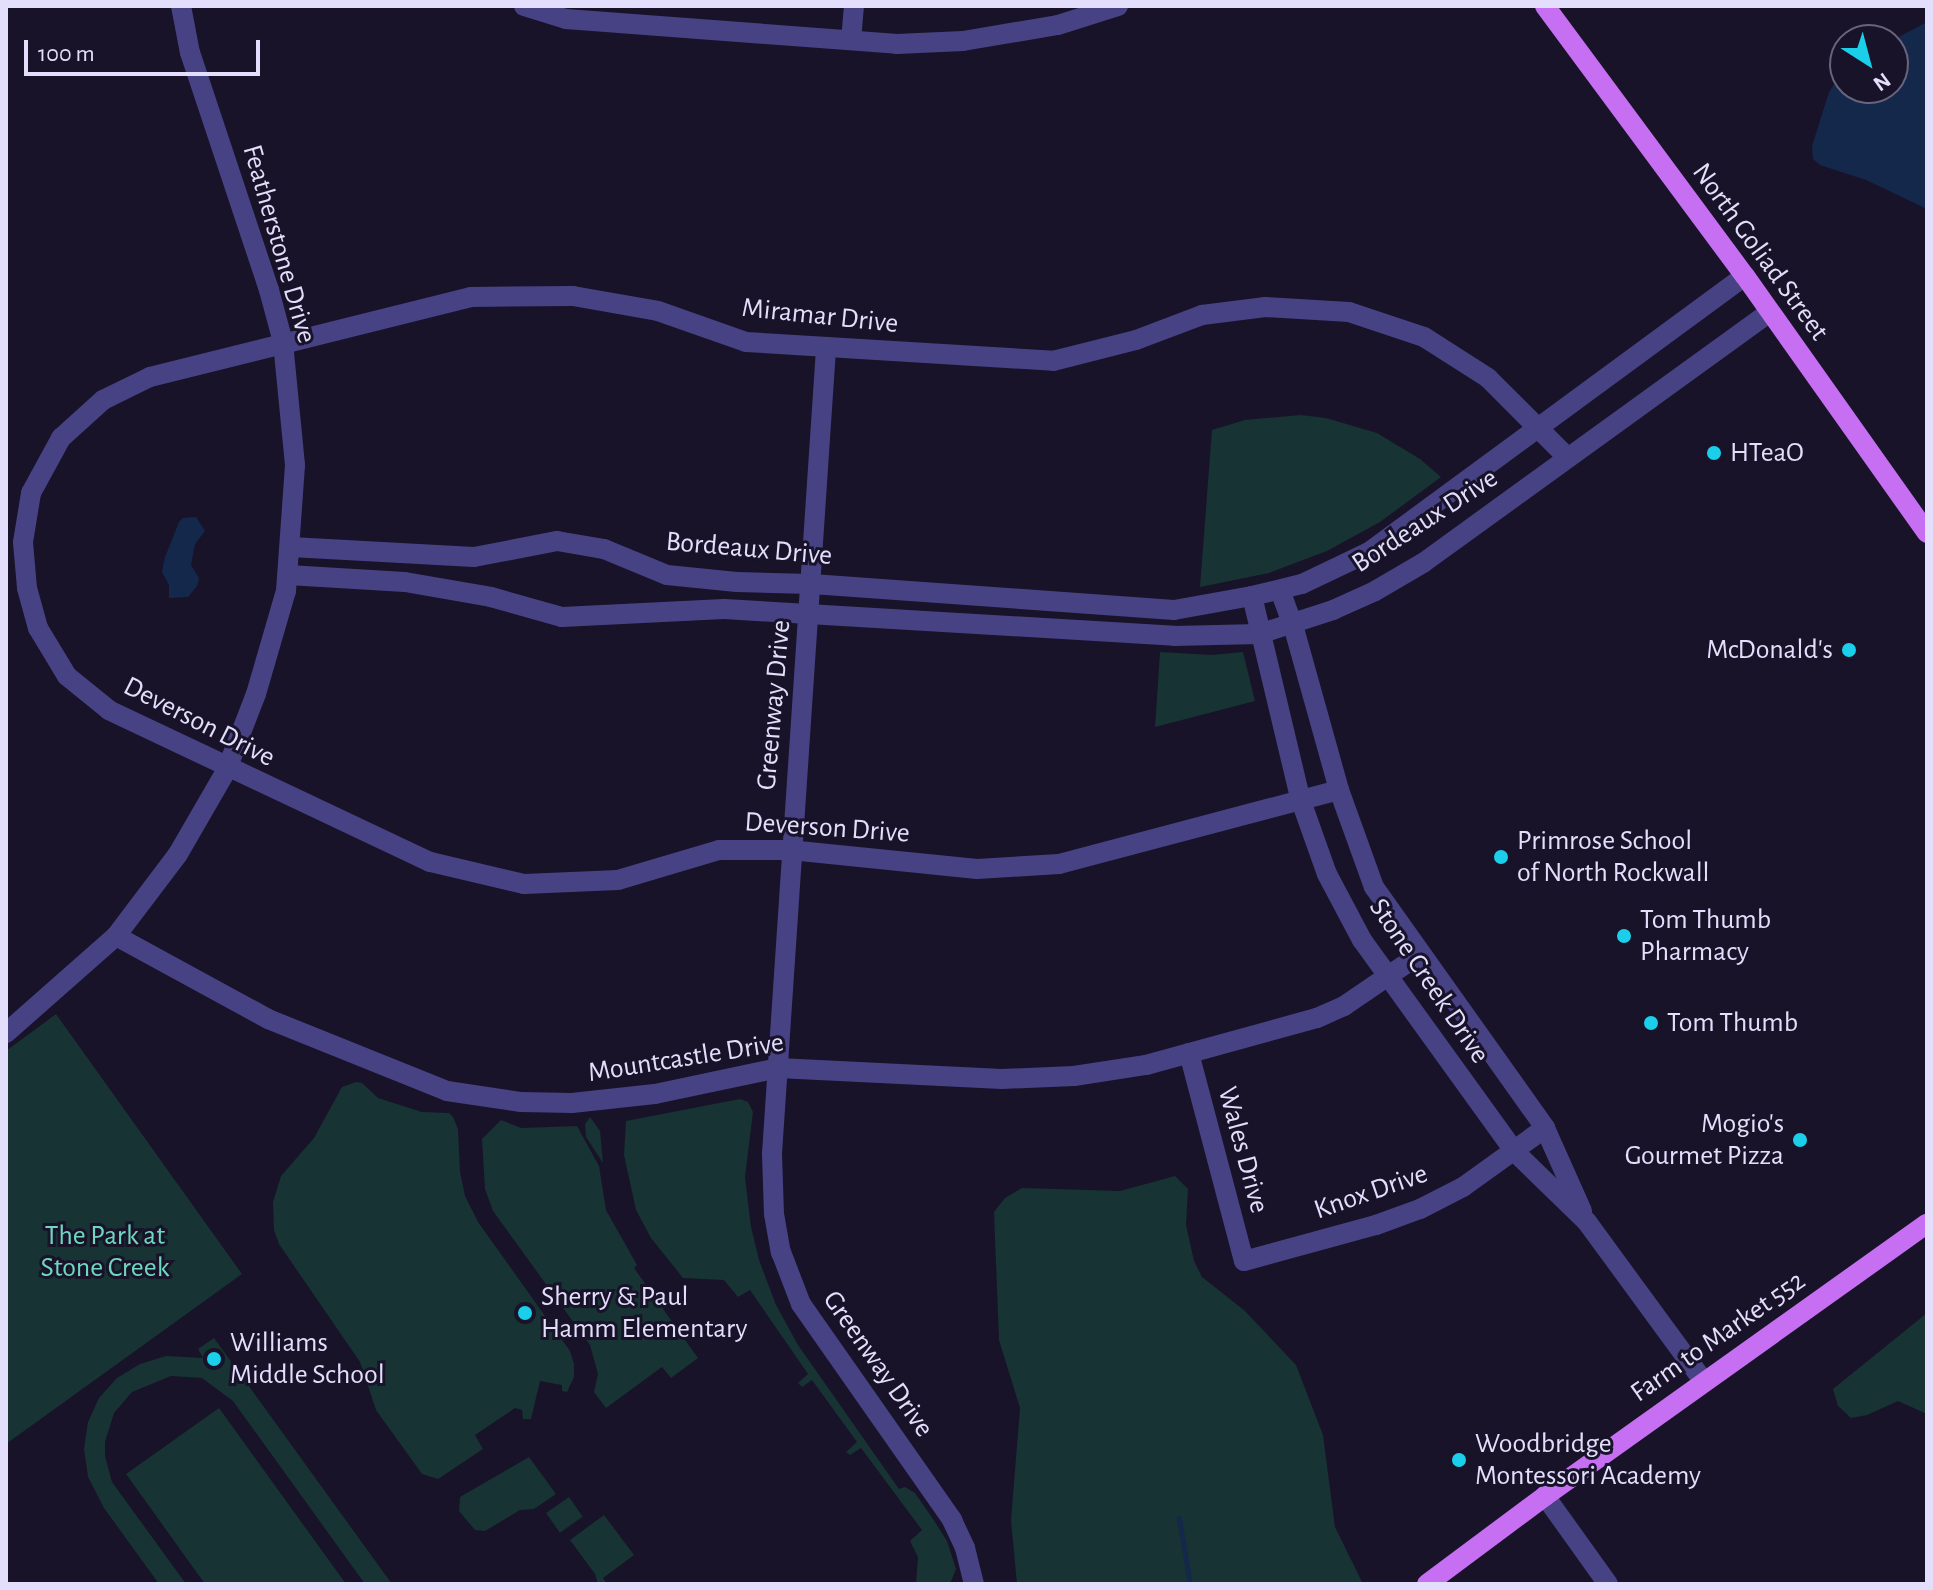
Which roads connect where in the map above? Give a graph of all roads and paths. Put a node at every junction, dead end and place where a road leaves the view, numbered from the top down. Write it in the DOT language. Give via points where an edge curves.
graph roads {
  1 [pos="181,6"];
  2 [pos="524,6"];
  3 [pos="854,6"];
  4 [pos="1118,6"];
  5 [pos="1545,6"];
  6 [pos="851,40"];
  7 [pos="1745,276"];
  8 [pos="1770,312"];
  9 [pos="283,342"];
  10 [pos="826,349"];
  11 [pos="1541,427"];
  12 [pos="1568,458"];
  13 [pos="1927,533"];
  14 [pos="14,541"];
  15 [pos="291,547"];
  16 [pos="288,575"];
  17 [pos="812,584"];
  18 [pos="1280,590"];
  19 [pos="1252,596"];
  20 [pos="1016,599"];
  21 [pos="810,612"];
  22 [pos="1013,625"];
  23 [pos="1293,625"];
  24 [pos="1259,634"];
  25 [pos="227,769"];
  26 [pos="1339,790"];
  27 [pos="1301,801"];
  28 [pos="791,850"];
  29 [pos="116,936"];
  30 [pos="1419,955"];
  31 [pos="1389,977"];
  32 [pos="6,1033"];
  33 [pos="1189,1053"];
  34 [pos="778,1068"];
  35 [pos="1545,1128"];
  36 [pos="1514,1151"];
  37 [pos="1587,1222"];
  38 [pos="1927,1224"];
  39 [pos="1244,1261"];
  40 [pos="1704,1382"];
  41 [pos="1545,1496"];
  42 [pos="974,1584"];
  43 [pos="1427,1584"];
  44 [pos="1608,1584"];
  1 -- 9 [label="street, Featherstone Drive" via="190,53"];
  2 -- 6 [label="street" via="566,19"];
  3 -- 6 [label="street"];
  4 -- 6 [label="street" via="1058,25 963,41"];
  5 -- 7 [label="main road, North Goliad Street"];
  7 -- 8 [label="main road, North Goliad Street"];
  7 -- 11 [label="street, Bordeaux Drive"];
  8 -- 12 [label="street, Bordeaux Drive"];
  8 -- 13 [label="main road, North Goliad Street"];
  9 -- 10 [label="street, Miramar Drive" via="471,297 573,296 658,311 746,342"];
  9 -- 14 [label="street, Miramar Drive" via="150,377 103,400 61,438 31,493"];
  9 -- 15 [label="street, Featherstone Drive" via="295,465"];
  10 -- 11 [label="street, Miramar Drive" via="1053,361 1136,340 1202,315 1265,307 1349,312 1424,337 1488,378"];
  10 -- 17 [label="street, Greenway Drive"];
  11 -- 12 [label="street, Miramar Drive"];
  11 -- 18 [label="street, Bordeaux Drive" via="1369,552"];
  12 -- 23 [label="street, Bordeaux Drive" via="1423,563 1375,591"];
  14 -- 25 [label="street, Deverson Drive" via="38,628 67,676 109,710"];
  15 -- 16 [label="street, Featherstone Drive"];
  15 -- 17 [label="street, Bordeaux Drive" via="474,557 557,541 604,549 667,575"];
  16 -- 21 [label="street, Bordeaux Drive" via="405,582 491,597 562,617 724,609"];
  16 -- 25 [label="street, Featherstone Drive" via="256,694"];
  17 -- 20 [label="street, Bordeaux Drive"];
  17 -- 21 [label="street, Greenway Drive"];
  18 -- 19 [label="street, Bordeaux Drive"];
  18 -- 23 [label="street, Stone Creek Drive"];
  19 -- 20 [label="street, Bordeaux Drive" via="1174,610"];
  19 -- 24 [label="street, Stone Creek Drive"];
  20 -- 22 [label="street"];
  21 -- 22 [label="street, Bordeaux Drive"];
  21 -- 28 [label="street, Greenway Drive"];
  22 -- 24 [label="street, Bordeaux Drive" via="1174,636"];
  23 -- 24 [label="street, Bordeaux Drive"];
  23 -- 26 [label="street, Stone Creek Drive"];
  24 -- 27 [label="street, Stone Creek Drive"];
  25 -- 28 [label="street, Deverson Drive" via="430,862 524,884 618,880 719,850"];
  25 -- 29 [label="street, Featherstone Drive" via="178,854"];
  26 -- 27 [label="street, Deverson Drive"];
  26 -- 30 [label="street, Stone Creek Drive" via="1374,887"];
  27 -- 28 [label="street, Deverson Drive" via="1059,864 977,869"];
  27 -- 31 [label="street, Stone Creek Drive" via="1327,874 1362,940"];
  28 -- 34 [label="street, Greenway Drive"];
  29 -- 32 [label="street, Featherstone Drive"];
  29 -- 34 [label="street, Mountcastle Drive" via="268,1019 447,1091 572,1103 655,1094"];
  30 -- 31 [label="street, Mountcastle Drive"];
  30 -- 35 [label="street, Stone Creek Drive"];
  31 -- 33 [label="street, Mountcastle Drive" via="1317,1018"];
  31 -- 36 [label="street, Stone Creek Drive"];
  33 -- 34 [label="street, Mountcastle Drive" via="1146,1065 1031,1078"];
  33 -- 39 [label="street, Wales Drive"];
  34 -- 42 [label="street, Greenway Drive" via="772,1194 787,1271 809,1319 952,1520"];
  35 -- 36 [label="street, Knox Drive"];
  35 -- 37 [label="street, Stone Creek Drive"];
  36 -- 37 [label="street, Stone Creek Drive"];
  36 -- 39 [label="street, Knox Drive" via="1420,1209"];
  37 -- 40 [label="street, Stone Creek Drive"];
  38 -- 40 [label="main road, Farm to Market 552"];
  40 -- 41 [label="main road, Farm to Market 552"];
  41 -- 43 [label="main road, Farm to Market 552"];
  41 -- 44 [label="street"];
}
